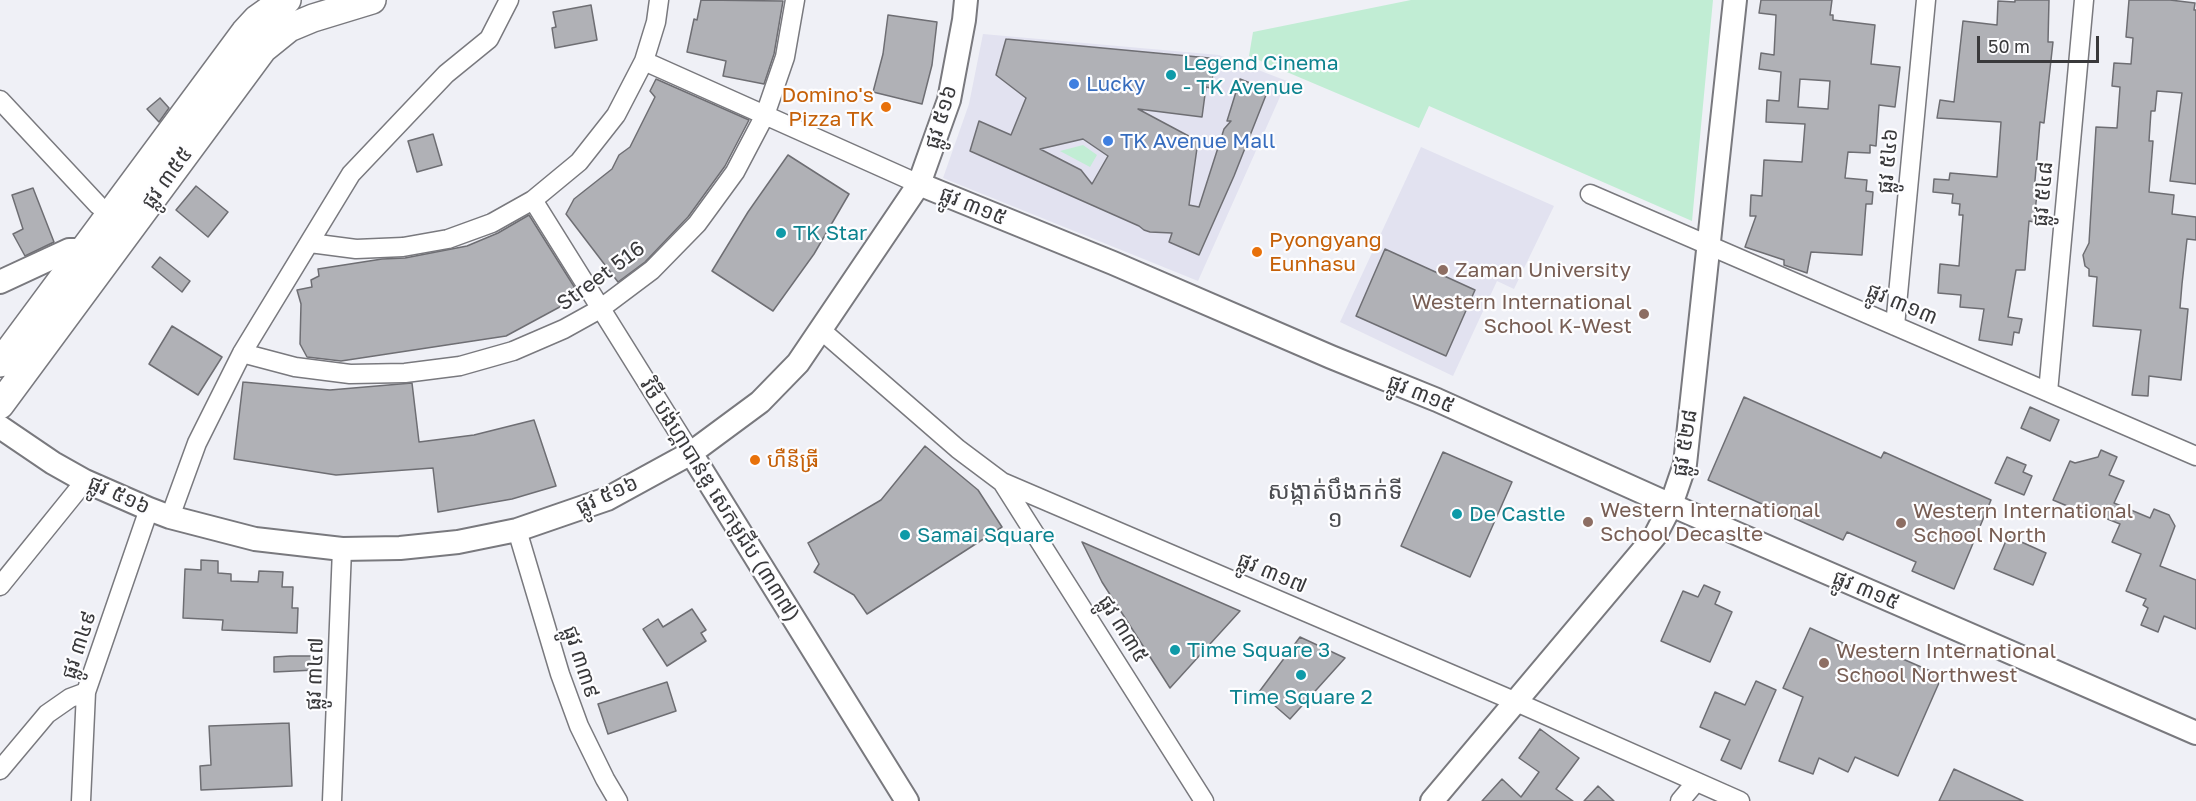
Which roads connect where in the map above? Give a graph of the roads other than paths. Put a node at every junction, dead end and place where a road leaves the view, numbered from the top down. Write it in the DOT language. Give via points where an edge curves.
graph roads {
  1 [pos="287,0"];
  2 [pos="372,0"];
  3 [pos="509,0"];
  4 [pos="659,0"];
  5 [pos="795,0"];
  6 [pos="966,0"];
  7 [pos="1735,0"];
  8 [pos="1926,0"];
  9 [pos="2084,0"];
  10 [pos="644,61"];
  11 [pos="0,100"];
  12 [pos="765,115"];
  13 [pos="919,184"];
  14 [pos="1590,194"];
  15 [pos="533,200"];
  16 [pos="120,222"];
  17 [pos="310,243"];
  18 [pos="1709,246"];
  19 [pos="94,257"];
  20 [pos="0,282"];
  21 [pos="600,309"];
  22 [pos="1895,326"];
  23 [pos="821,330"];
  24 [pos="242,353"];
  25 [pos="0,363"];
  26 [pos="2048,392"];
  27 [pos="0,405"];
  28 [pos="0,427"];
  29 [pos="692,453"];
  30 [pos="2196,456"];
  31 [pos="85,481"];
  32 [pos="1002,482"];
  33 [pos="1671,505"];
  34 [pos="149,509"];
  35 [pos="170,517"];
  36 [pos="516,530"];
  37 [pos="342,549"];
  38 [pos="0,586"];
  39 [pos="86,692"];
  40 [pos="1514,701"];
  41 [pos="2196,733"];
  42 [pos="0,770"];
  43 [pos="1696,782"];
  44 [pos="81,801"];
  45 [pos="332,801"];
  46 [pos="618,801"];
  47 [pos="907,801"];
  48 [pos="1204,801"];
  49 [pos="1432,801"];
  50 [pos="1680,801"];
  51 [pos="1740,801"];
  1 -- 16 [label="main road, ផ្លូវ ៣៥៥" via="244,32"];
  2 -- 16 [label="main road, ផ្លូវ ៣៥៥" via="289,28 262,49"];
  3 -- 17 [label="street" via="489,39 446,74 351,174"];
  4 -- 10 [label="street"];
  5 -- 12 [label="street, Street 516" via="785,57"];
  6 -- 13 [label="street, ផ្លូវ ៥១៦" via="949,100"];
  7 -- 18 [label="street, ផ្លូវ ៥២៨"];
  8 -- 22 [label="street, ផ្លូវ ៥៤៦"];
  9 -- 26 [label="street, ផ្លូវ ៥៤៨"];
  10 -- 12 [label="street, ផ្លូវ ៣១៥"];
  10 -- 15 [label="street" via="616,115 579,162"];
  11 -- 16 [label="street" via="98,205"];
  12 -- 13 [label="street, ផ្លូវ ៣១៥"];
  12 -- 21 [label="street, Street 516" via="735,172 697,224 652,270"];
  13 -- 23 [label="street, ផ្លូវ ៥១៦"];
  13 -- 33 [label="street, ផ្លូវ ៣១៥" via="1437,400"];
  14 -- 18 [label="street, ផ្លូវ ៣១៣"];
  15 -- 17 [label="street" via="492,223 448,239 403,248"];
  15 -- 21 [label="street, វិថី បង់ហ្គាបាន់ឌូ សេកមូជីប (៣៣៧)"];
  16 -- 19 [label="main road, ផ្លូវ ៣៥៥"];
  17 -- 24 [label="street"];
  18 -- 22 [label="street, ផ្លូវ ៣១៣"];
  18 -- 33 [label="street, ផ្លូវ ៥២៨" via="1685,464"];
  19 -- 20 [label="street" via="69,250"];
  19 -- 25 [label="main road, ផ្លូវ ៣៥៥"];
  19 -- 27 [label="main road, ផ្លូវ ៣៥៥"];
  21 -- 24 [label="street, Street 516" via="564,330 513,351 460,366 405,373 350,374 295,367"];
  21 -- 29 [label="street, វិថី បង់ហ្គាបាន់ឌូ សេកមូជីប (៣៣៧)"];
  22 -- 26 [label="street, ផ្លូវ ៣១៣"];
  23 -- 29 [label="street, ផ្លូវ ៥១៦" via="798,363 760,402"];
  23 -- 32 [label="street, ផ្លូវ ៣១៧" via="958,449"];
  24 -- 35 [label="street" via="197,443"];
  26 -- 30 [label="street, ផ្លូវ ៣១៣"];
  28 -- 31 [label="street, ផ្លូវ ៥១៦"];
  29 -- 36 [label="street, ផ្លូវ ៥១៦" via="607,499"];
  29 -- 47 [label="street, វិថី បង់ហ្គាបាន់ឌូ សេកមូជីប (៣៣៧)"];
  31 -- 34 [label="street, ផ្លូវ ៥១៦"];
  31 -- 38 [label="street"];
  32 -- 40 [label="street, ផ្លូវ ៣១៧"];
  32 -- 48 [label="street, ផ្លូវ ៣៣៥"];
  33 -- 40 [label="street, ផ្លូវ ៥២៨" via="1655,536"];
  33 -- 41 [label="street, ផ្លូវ ៣១៥"];
  34 -- 35 [label="street, ផ្លូវ ៥១៦"];
  34 -- 39 [label="street, ផ្លូវ ៣៤៩"];
  35 -- 37 [label="street, ផ្លូវ ៥១៦" via="255,539"];
  36 -- 37 [label="street, ផ្លូវ ៥១៦" via="458,542"];
  36 -- 46 [label="street, ផ្លូវ ៣៣៩" via="579,726"];
  37 -- 45 [label="street, ផ្លូវ ៣៤៧"];
  39 -- 42 [label="street" via="47,714"];
  39 -- 44 [label="street, ផ្លូវ ៣៤៩"];
  40 -- 43 [label="street, ផ្លូវ ៣១៧"];
  40 -- 49 [label="street, ផ្លូវ ៥២៨"];
  43 -- 50 [label="street"];
  43 -- 51 [label="street, ផ្លូវ ៣១៧"];
}
